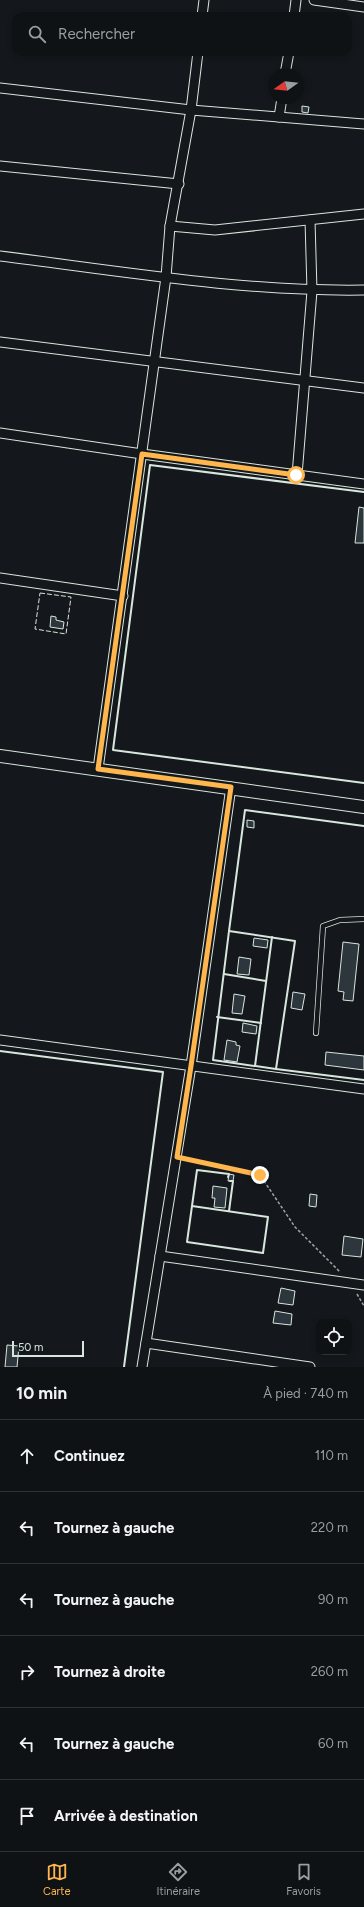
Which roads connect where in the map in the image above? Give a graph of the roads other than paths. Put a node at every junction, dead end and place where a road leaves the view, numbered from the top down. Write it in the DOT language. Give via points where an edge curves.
graph roads {
  1 [pos="204,0"];
  2 [pos="296,0"];
  3 [pos="314,0"];
  4 [pos="364,7"];
  5 [pos="202,12"];
  6 [pos="294,12"];
  7 [pos="198,56"];
  8 [pos="287,56"];
  9 [pos="286,68"];
  10 [pos="0,88"];
  11 [pos="281,104"];
  12 [pos="191,110"];
  13 [pos="279,117"];
  14 [pos="364,124"];
  15 [pos="0,166"];
  16 [pos="178,184"];
  17 [pos="364,214"];
  18 [pos="310,220"];
  19 [pos="170,226"];
  20 [pos="0,256"];
  21 [pos="166,277"];
  22 [pos="364,290"];
  23 [pos="312,291"];
  24 [pos="0,342"];
  25 [pos="153,362"];
  26 [pos="305,381"];
  27 [pos="364,388"];
  28 [pos="0,433"];
  29 [pos="142,454"];
  30 [pos="296,475"];
  31 [pos="364,484"];
  32 [pos="0,578"];
  33 [pos="123,596"];
  34 [pos="0,756"];
  35 [pos="98,769"];
  36 [pos="231,787"];
  37 [pos="364,807"];
  38 [pos="364,919"];
  39 [pos="316,1033"];
  40 [pos="0,1040"];
  41 [pos="191,1066"];
  42 [pos="364,1090"];
  43 [pos="160,1256"];
  44 [pos="364,1285"];
  45 [pos="146,1343"];
  46 [pos="270,1364"];
  47 [pos="142,1367"];
  48 [pos="310,1367"];
  1 -- 5 [label="street"];
  2 -- 6 [label="street"];
  3 -- 4 [label="street"];
  7 -- 12 [label="street"];
  8 -- 9 [label="street"];
  10 -- 12 [label="street"];
  11 -- 13 [label="street"];
  12 -- 13 [label="street"];
  12 -- 16 [label="street"];
  13 -- 14 [label="street"];
  15 -- 16 [label="street"];
  16 -- 19 [label="street"];
  17 -- 18 [label="street"];
  18 -- 19 [label="street" via="215,230"];
  18 -- 23 [label="street"];
  19 -- 21 [label="street"];
  20 -- 21 [label="street"];
  21 -- 23 [label="street"];
  21 -- 25 [label="street"];
  22 -- 23 [label="street"];
  23 -- 26 [label="street"];
  24 -- 25 [label="street"];
  25 -- 26 [label="street"];
  25 -- 29 [label="street"];
  26 -- 27 [label="street"];
  26 -- 30 [label="street"];
  28 -- 29 [label="street"];
  29 -- 30 [label="street"];
  29 -- 33 [label="street"];
  30 -- 31 [label="street"];
  32 -- 33 [label="street"];
  33 -- 35 [label="street"];
  34 -- 35 [label="street"];
  35 -- 36 [label="street"];
  36 -- 37 [label="street"];
  36 -- 41 [label="street"];
  38 -- 39 [label="lane" via="340,920 323,926"];
  40 -- 41 [label="street"];
  41 -- 42 [label="street"];
  41 -- 43 [label="street"];
  43 -- 44 [label="street"];
  43 -- 45 [label="street"];
  45 -- 46 [label="street"];
  45 -- 47 [label="street"];
  46 -- 48 [label="street"];
}
